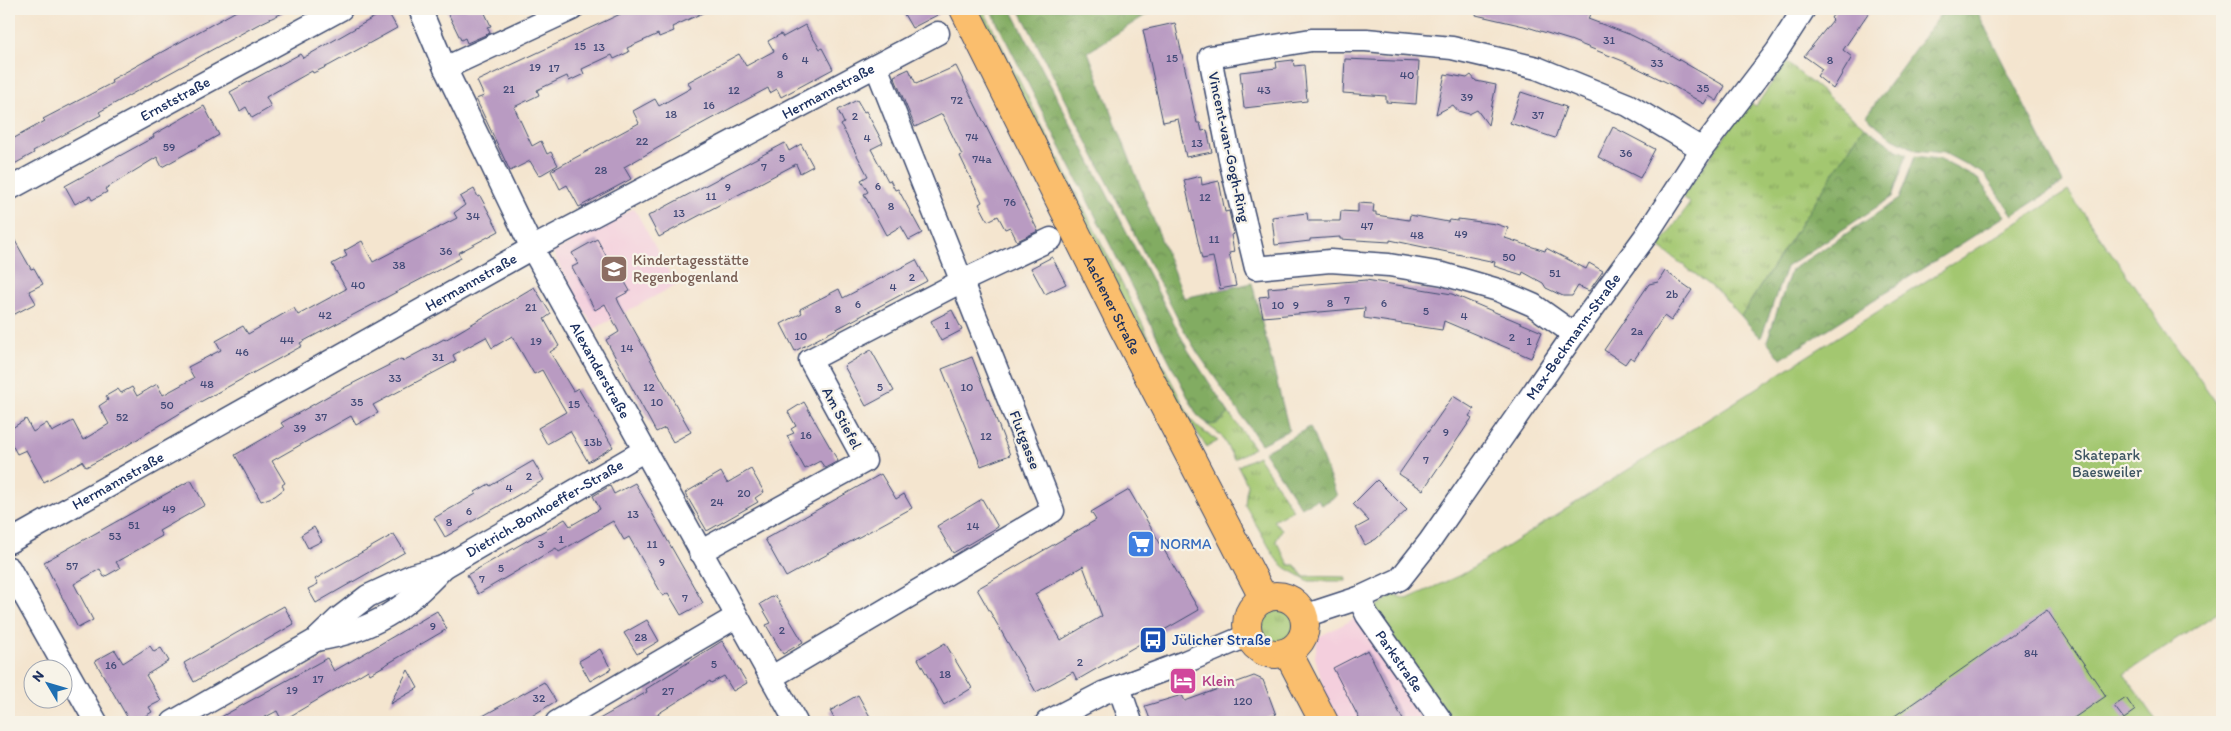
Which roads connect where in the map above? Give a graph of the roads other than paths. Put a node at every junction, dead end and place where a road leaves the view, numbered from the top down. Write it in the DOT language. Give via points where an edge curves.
graph roads {
  1 [pos="340,9"];
  2 [pos="420,9"];
  3 [pos="572,9"];
  4 [pos="964,9"];
  5 [pos="1804,9"];
  6 [pos="938,33"];
  7 [pos="876,66"];
  8 [pos="445,68"];
  9 [pos="1702,149"];
  10 [pos="9,189"];
  11 [pos="1050,239"];
  12 [pos="532,248"];
  13 [pos="962,281"];
  14 [pos="1574,334"];
  15 [pos="645,450"];
  16 [pos="9,542"];
  17 [pos="700,552"];
  18 [pos="9,568"];
  19 [pos="1359,598"];
  20 [pos="1264,599"];
  21 [pos="1304,616"];
  22 [pos="736,617"];
  23 [pos="1249,635"];
  24 [pos="1288,652"];
  25 [pos="772,677"];
  26 [pos="1118,686"];
  27 [pos="96,722"];
  28 [pos="173,722"];
  29 [pos="557,722"];
  30 [pos="796,722"];
  31 [pos="1047,722"];
  32 [pos="1131,722"];
  33 [pos="1324,722"];
  34 [pos="1442,722"];
  1 -- 10 [label="street, Ernststraße"];
  2 -- 8 [label="street, Alexanderstraße"];
  3 -- 8 [label="street"];
  4 -- 20 [label="main road, Aachener Straße"];
  5 -- 9 [label="street, Max-Beckmann-Straße" via="1777,51"];
  6 -- 7 [label="street, Hermannstraße"];
  7 -- 12 [label="street, Hermannstraße"];
  7 -- 13 [label="street, Flutgasse"];
  8 -- 12 [label="street, Alexanderstraße"];
  9 -- 14 [label="street, Max-Beckmann-Straße" via="1645,237"];
  9 -- 14 [label="street, Vincent-van-Gogh-Ring" via="1628,105 1537,68 1452,48 1366,40 1310,40 1210,58 1256,268 1330,261 1443,274 1498,290 1533,305"];
  11 -- 13 [label="street"];
  12 -- 15 [label="street, Alexanderstraße"];
  12 -- 16 [label="street, Hermannstraße"];
  13 -- 17 [label="street, Am Stiefel" via="810,360 865,461"];
  13 -- 25 [label="street, Flutgasse" via="1053,511"];
  14 -- 19 [label="street, Max-Beckmann-Straße" via="1430,541 1400,578"];
  15 -- 17 [label="street, Alexanderstraße"];
  15 -- 28 [label="street, Dietrich-Bonhoeffer-Straße" via="444,567 413,575 368,596 316,640"];
  17 -- 22 [label="street, Alexanderstraße"];
  18 -- 27 [label="street"];
  19 -- 21 [label="street, Max-Beckmann-Straße"];
  19 -- 34 [label="street, Parkstraße" via="1367,615"];
  20 -- 21 [label="main road" via="1283,597 1300,608"];
  20 -- 23 [label="main road" via="1248,618"];
  21 -- 24 [label="main road" via="1306,627 1303,637"];
  22 -- 25 [label="street, Alexanderstraße"];
  22 -- 29 [label="street"];
  23 -- 24 [label="main road" via="1260,650 1279,655"];
  23 -- 26 [label="street" via="1177,666"];
  24 -- 33 [label="main road"];
  25 -- 30 [label="street, Alexanderstraße"];
  26 -- 31 [label="street"];
  26 -- 32 [label="street"];
}
